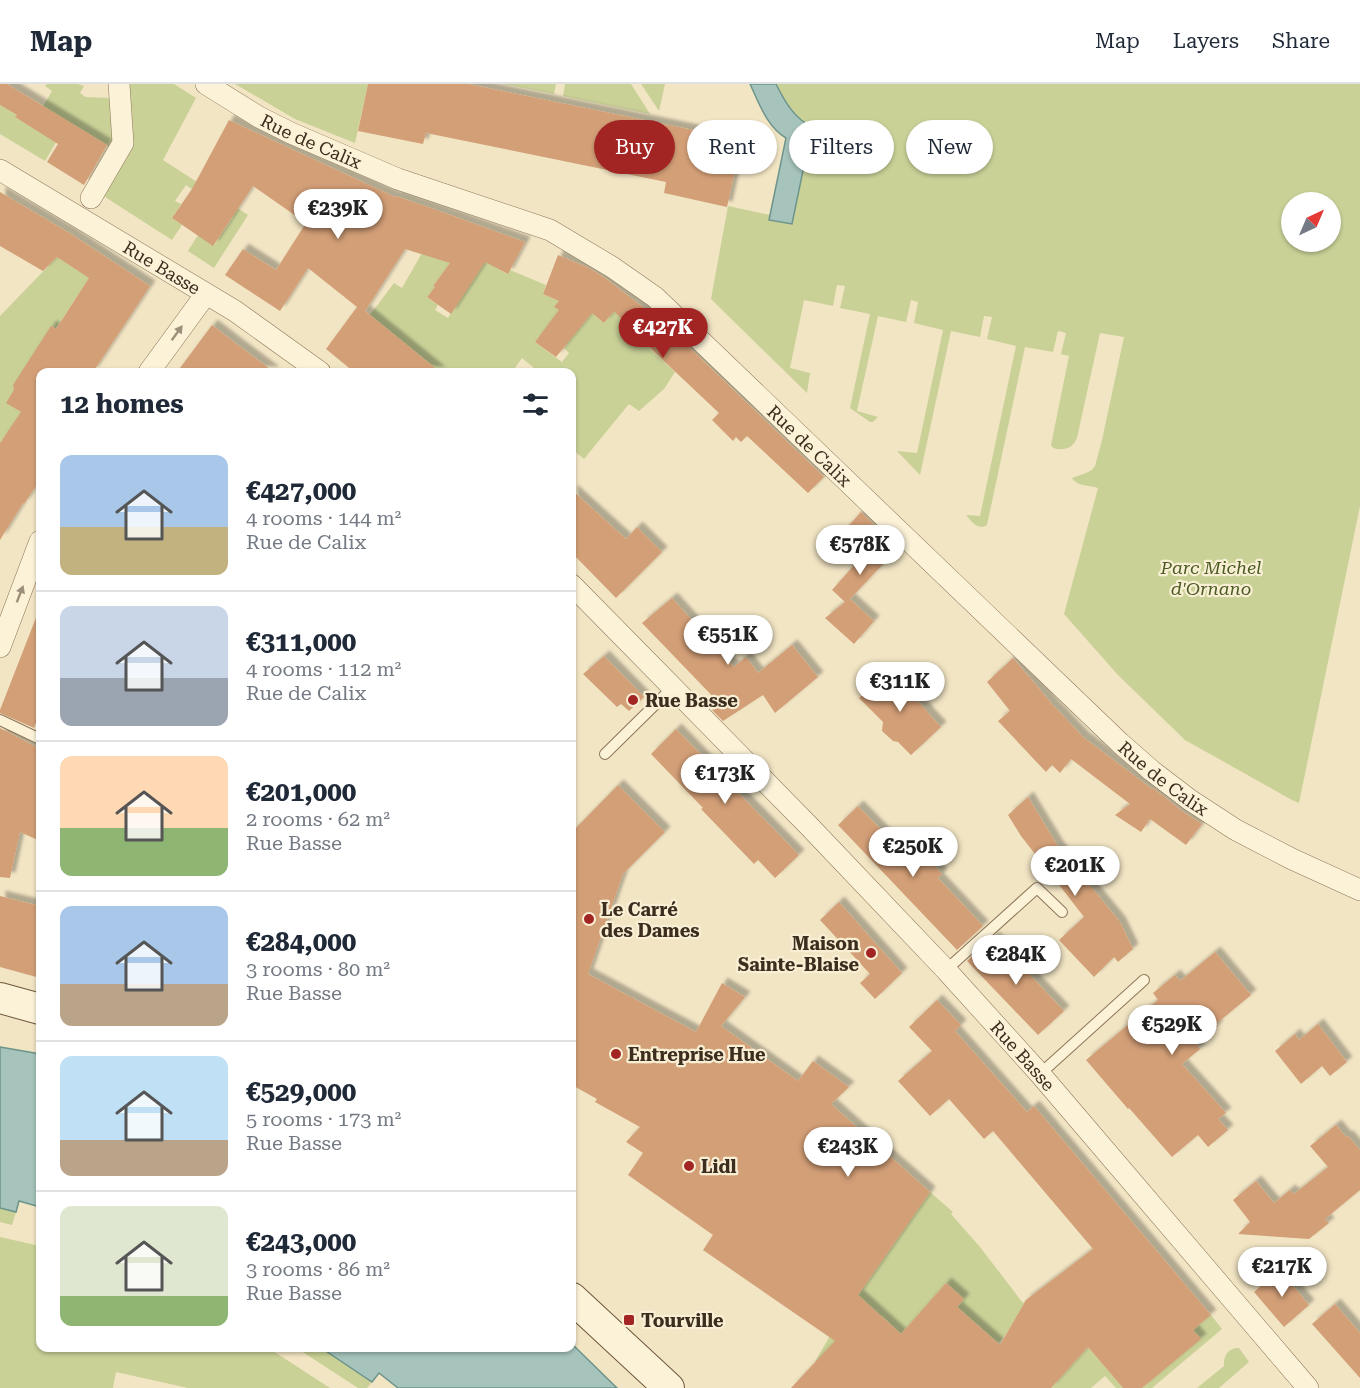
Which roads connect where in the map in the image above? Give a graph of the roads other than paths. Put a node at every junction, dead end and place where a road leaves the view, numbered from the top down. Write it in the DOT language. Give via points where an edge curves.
graph roads {
  1 [pos="119,84"];
  2 [pos="206,84"];
  3 [pos="0,170"];
  4 [pos="91,198"];
  5 [pos="206,294"];
  6 [pos="152,368"];
  7 [pos="315,368"];
  8 [pos="36,552"];
  9 [pos="576,589"];
  10 [pos="0,647"];
  11 [pos="673,687"];
  12 [pos="0,720"];
  13 [pos="36,737"];
  14 [pos="605,754"];
  15 [pos="1360,890"];
  16 [pos="1062,912"];
  17 [pos="946,970"];
  18 [pos="1144,980"];
  19 [pos="0,998"];
  20 [pos="36,1007"];
  21 [pos="1040,1074"];
  22 [pos="576,1302"];
  23 [pos="669,1388"];
  24 [pos="1308,1388"];
  1 -- 4 [label="street" via="123,143"];
  2 -- 15 [label="street, Rue de Calix" via="291,133 388,174 550,230 655,297 1152,771 1236,830"];
  3 -- 5 [label="street, Rue Basse"];
  6 -- 5 [label="street, one-way"];
  5 -- 7 [label="street, Rue Basse"];
  10 -- 8 [label="street, one-way"];
  9 -- 11 [label="street, Rue Basse"];
  11 -- 14 [label="lane"];
  11 -- 17 [label="street, Rue Basse"];
  12 -- 13 [label="lane"];
  16 -- 17 [label="lane" via="1037,888"];
  17 -- 21 [label="street, Rue Basse"];
  18 -- 21 [label="lane"];
  19 -- 20 [label="street"];
  21 -- 24 [label="street, Rue Basse"];
  22 -- 23 [label="street"];
}
